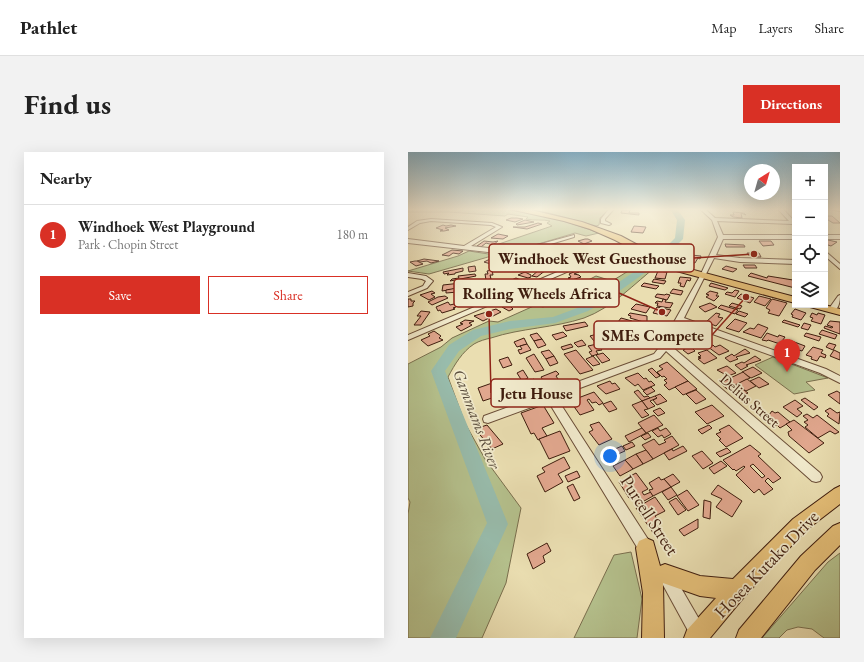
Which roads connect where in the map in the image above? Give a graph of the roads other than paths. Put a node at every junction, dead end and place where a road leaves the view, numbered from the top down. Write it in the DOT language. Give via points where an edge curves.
graph roads {
  1 [pos="492,232"];
  2 [pos="604,232"];
  3 [pos="719,232"];
  4 [pos="572,236"];
  5 [pos="721,236"];
  6 [pos="792,237"];
  7 [pos="828,237"];
  8 [pos="840,237"];
  9 [pos="408,241"];
  10 [pos="629,244"];
  11 [pos="466,247"];
  12 [pos="515,253"];
  13 [pos="713,256"];
  14 [pos="828,256"];
  15 [pos="792,262"];
  16 [pos="828,262"];
  17 [pos="838,264"];
  18 [pos="709,265"];
  19 [pos="568,270"];
  20 [pos="408,275"];
  21 [pos="703,276"];
  22 [pos="749,287"];
  23 [pos="408,294"];
  24 [pos="840,297"];
  25 [pos="792,299"];
  26 [pos="825,308"];
  27 [pos="836,311"];
  28 [pos="680,319"];
  29 [pos="408,338"];
  30 [pos="664,346"];
  31 [pos="840,380"];
  32 [pos="550,396"];
  33 [pos="488,419"];
  34 [pos="816,477"];
  35 [pos="840,494"];
  36 [pos="840,532"];
  37 [pos="646,548"];
  38 [pos="665,574"];
  39 [pos="737,590"];
  40 [pos="698,637"];
  41 [pos="653,638"];
  42 [pos="747,638"];
  1 -- 11 [label="street"];
  2 -- 10 [label="highway"];
  3 -- 5 [label="street"];
  4 -- 12 [label="street"];
  5 -- 6 [label="street"];
  5 -- 13 [label="street"];
  7 -- 8 [label="street"];
  9 -- 11 [label="street"];
  10 -- 19 [label="street"];
  10 -- 21 [label="highway" via="660,262"];
  11 -- 12 [label="street"];
  12 -- 19 [label="street"];
  13 -- 15 [label="street"];
  13 -- 18 [label="street"];
  14 -- 17 [label="street"];
  16 -- 17 [label="street"];
  18 -- 21 [label="street"];
  18 -- 22 [label="highway" via="718,274"];
  19 -- 29 [label="street"];
  20 -- 23 [label="street" via="424,277 430,281 425,287"];
  21 -- 22 [label="highway"];
  21 -- 28 [label="street"];
  22 -- 25 [label="highway"];
  24 -- 27 [label="street"];
  26 -- 27 [label="highway"];
  28 -- 30 [label="street"];
  28 -- 31 [label="street" via="815,368"];
  30 -- 32 [label="street" via="657,356 650,360"];
  30 -- 34 [label="street, Delius Street"];
  32 -- 33 [label="street"];
  32 -- 37 [label="street, Purcell Street"];
  35 -- 39 [label="main road, Hosea Kutako Drive" via="799,525"];
  36 -- 42 [label="main road, Hosea Kutako Drive" via="808,563"];
  37 -- 38 [label="street, Purcell Street"];
  37 -- 41 [label="main road" via="653,585"];
  38 -- 39 [label="main road" via="700,586"];
  38 -- 40 [label="street, Purcell Street"];
  39 -- 40 [label="main road, Hosea Kutako Drive"];
}
